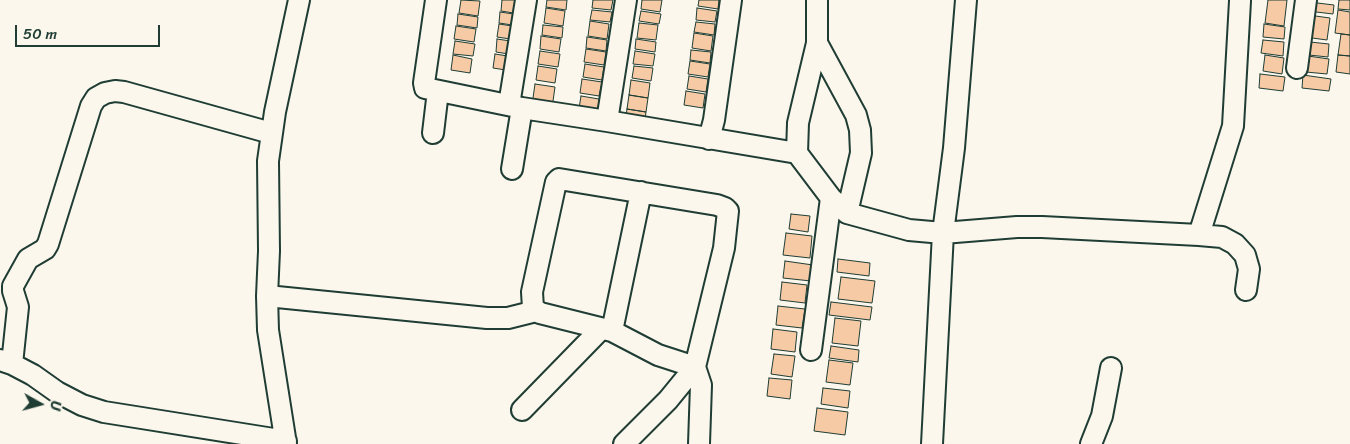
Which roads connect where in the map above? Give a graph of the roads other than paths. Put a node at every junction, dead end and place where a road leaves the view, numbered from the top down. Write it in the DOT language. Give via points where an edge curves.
graph roads {
  1 [pos="299,0"];
  2 [pos="436,0"];
  3 [pos="526,0"];
  4 [pos="626,0"];
  5 [pos="731,0"];
  6 [pos="817,0"];
  7 [pos="966,0"];
  8 [pos="1306,0"];
  9 [pos="1240,1"];
  10 [pos="817,43"];
  11 [pos="1297,68"];
  12 [pos="438,91"];
  13 [pos="516,107"];
  14 [pos="607,121"];
  15 [pos="271,133"];
  16 [pos="433,133"];
  17 [pos="709,139"];
  18 [pos="797,153"];
  19 [pos="512,169"];
  20 [pos="642,192"];
  21 [pos="832,198"];
  22 [pos="847,212"];
  23 [pos="942,233"];
  24 [pos="1200,235"];
  25 [pos="1246,290"];
  26 [pos="267,296"];
  27 [pos="536,312"];
  28 [pos="607,330"];
  29 [pos="811,350"];
  30 [pos="6,362"];
  31 [pos="695,367"];
  32 [pos="1111,368"];
  33 [pos="522,410"];
  34 [pos="286,442"];
  35 [pos="624,444"];
  36 [pos="698,444"];
  37 [pos="932,444"];
  38 [pos="1091,444"];
  1 -- 15 [label="street"];
  2 -- 12 [label="street" via="424,83 425,88"];
  3 -- 13 [label="street"];
  4 -- 14 [label="street"];
  5 -- 17 [label="street"];
  6 -- 10 [label="street"];
  7 -- 23 [label="street" via="954,148"];
  8 -- 11 [label="street"];
  9 -- 24 [label="street" via="1233,126"];
  10 -- 18 [label="street" via="798,124"];
  10 -- 22 [label="street" via="856,115 860,130 860,153"];
  12 -- 13 [label="street"];
  12 -- 16 [label="street"];
  13 -- 14 [label="street"];
  13 -- 19 [label="street"];
  14 -- 17 [label="street"];
  15 -- 26 [label="street"];
  15 -- 30 [label="street" via="124,92 110,92 96,98 48,244 28,259 13,286 18,307"];
  17 -- 18 [label="street"];
  18 -- 21 [label="street"];
  20 -- 27 [label="street" via="557,180 532,292 532,308"];
  20 -- 28 [label="street"];
  20 -- 31 [label="street" via="717,205 728,211 724,248"];
  21 -- 22 [label="street"];
  21 -- 29 [label="street"];
  22 -- 23 [label="street" via="909,230"];
  23 -- 24 [label="street" via="1017,227"];
  23 -- 37 [label="street"];
  24 -- 25 [label="street" via="1222,237 1245,255 1249,269"];
  26 -- 27 [label="street" via="487,318 508,318"];
  26 -- 34 [label="street" via="271,354"];
  27 -- 28 [label="street"];
  28 -- 31 [label="street" via="658,355"];
  28 -- 33 [label="street"];
  30 -- 34 [label="street" via="82,405 104,412"];
  31 -- 35 [label="street" via="668,400"];
  31 -- 36 [label="street" via="701,385"];
  32 -- 38 [label="street" via="1102,416"];
}
